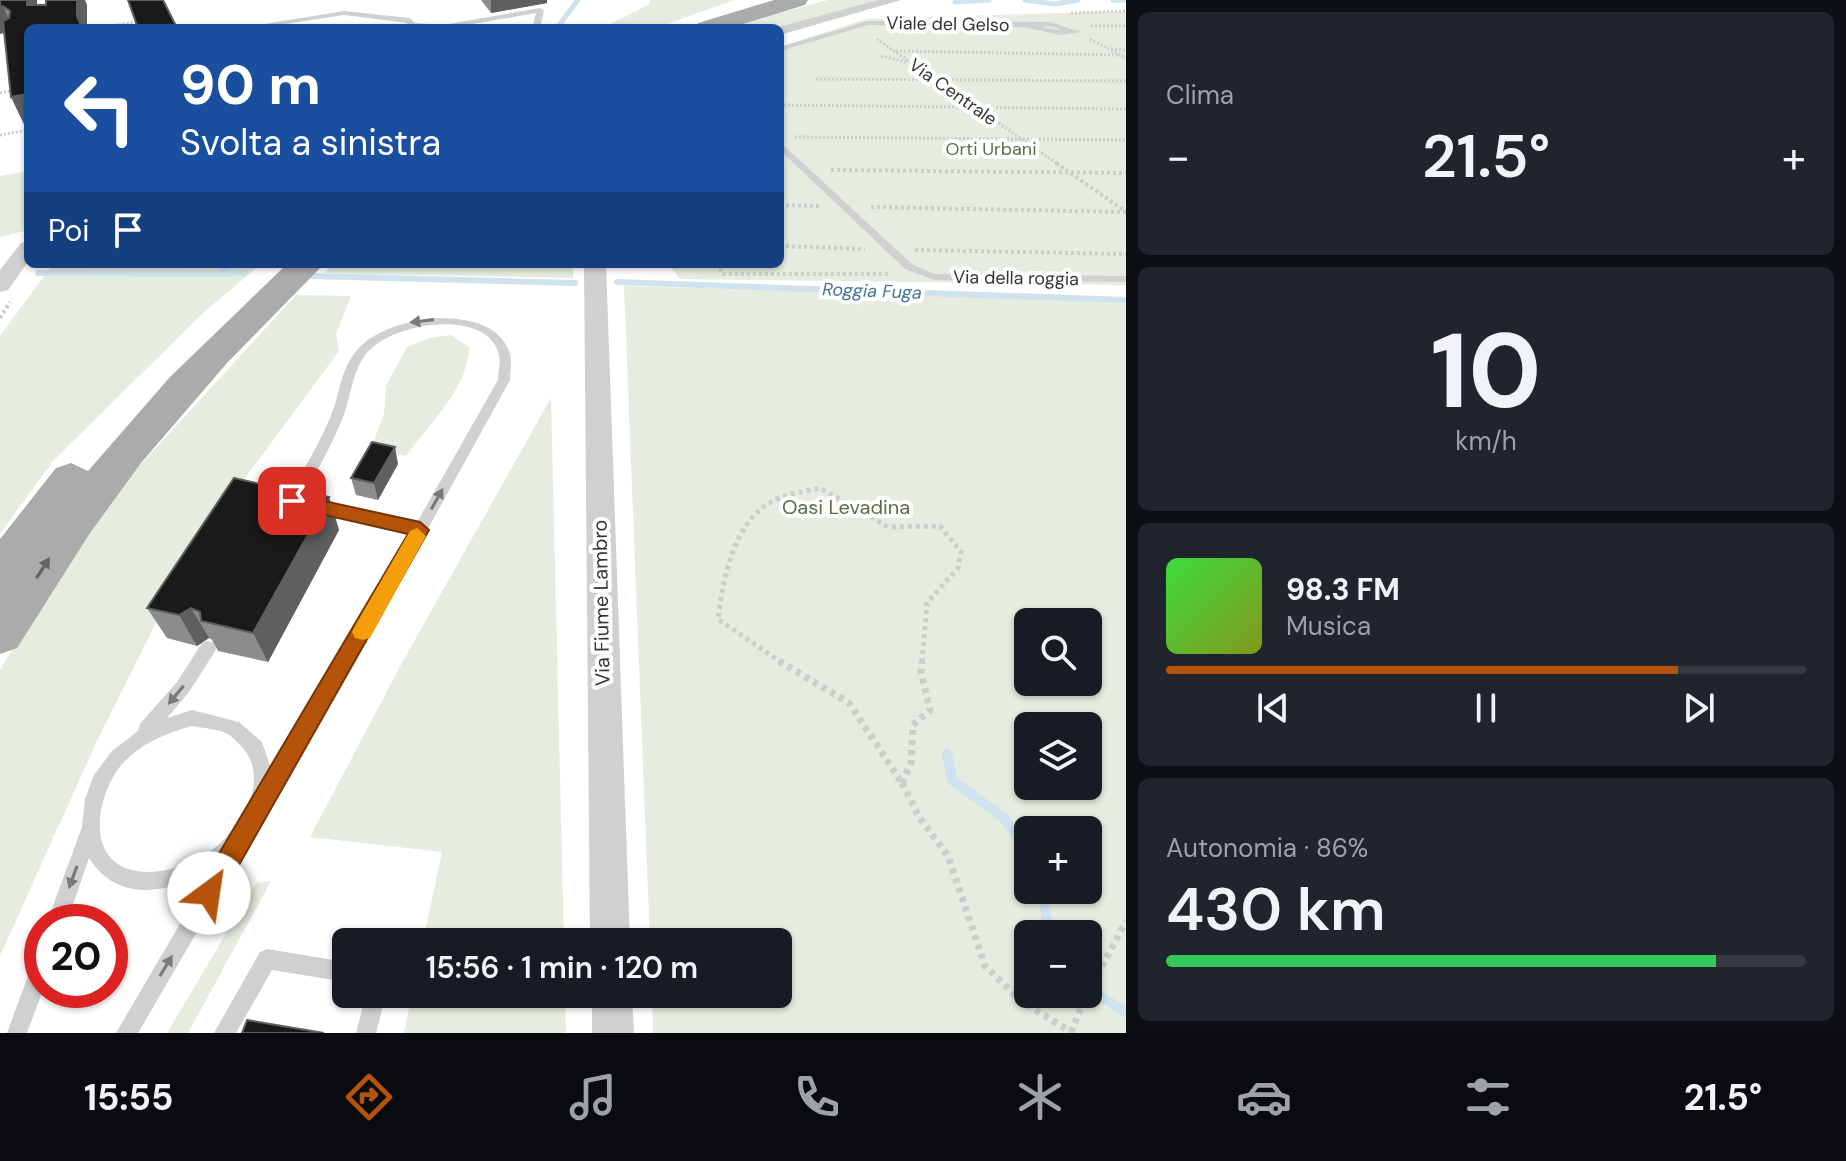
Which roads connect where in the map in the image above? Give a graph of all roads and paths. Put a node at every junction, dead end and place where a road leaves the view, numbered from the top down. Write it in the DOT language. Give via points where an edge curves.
graph roads {
  1 [pos="755,0"];
  2 [pos="797,0"];
  3 [pos="894,0"];
  4 [pos="1126,11"];
  5 [pos="1063,13"];
  6 [pos="150,20"];
  7 [pos="124,24"];
  8 [pos="271,24"];
  9 [pos="412,24"];
  10 [pos="460,24"];
  11 [pos="537,24"];
  12 [pos="699,24"];
  13 [pos="701,24"];
  14 [pos="1027,24"];
  15 [pos="860,27"];
  16 [pos="784,30"];
  17 [pos="784,48"];
  18 [pos="1110,49"];
  19 [pos="1126,50"];
  20 [pos="895,51"];
  21 [pos="1119,55"];
  22 [pos="881,56"];
  23 [pos="912,63"];
  24 [pos="15,78"];
  25 [pos="816,79"];
  26 [pos="937,80"];
  27 [pos="1126,81"];
  28 [pos="17,90"];
  29 [pos="0,93"];
  30 [pos="18,98"];
  31 [pos="784,105"];
  32 [pos="975,107"];
  33 [pos="1126,109"];
  34 [pos="18,125"];
  35 [pos="24,131"];
  36 [pos="18,132"];
  37 [pos="0,135"];
  38 [pos="795,137"];
  39 [pos="1022,139"];
  40 [pos="1126,140"];
  41 [pos="784,149"];
  42 [pos="807,170"];
  43 [pos="1071,173"];
  44 [pos="1126,173"];
  45 [pos="784,205"];
  46 [pos="845,207"];
  47 [pos="1126,212"];
  48 [pos="784,246"];
  49 [pos="891,249"];
  50 [pos="24,252"];
  51 [pos="1126,254"];
  52 [pos="273,268"];
  53 [pos="303,268"];
  54 [pos="595,268"];
  55 [pos="719,268"];
  56 [pos="921,273"];
  57 [pos="1126,279"];
  58 [pos="0,285"];
  59 [pos="292,501"];
  60 [pos="282,518"];
  61 [pos="420,530"];
  62 [pos="0,573"];
  63 [pos="0,633"];
  64 [pos="208,648"];
  65 [pos="139,738"];
  66 [pos="902,783"];
  67 [pos="253,819"];
  68 [pos="89,832"];
  69 [pos="63,904"];
  70 [pos="1126,921"];
  71 [pos="610,928"];
  72 [pos="1102,967"];
  73 [pos="332,970"];
  74 [pos="26,1008"];
  75 [pos="372,1008"];
  76 [pos="612,1008"];
  77 [pos="1081,1008"];
  78 [pos="1071,1032"];
  79 [pos="17,1033"];
  80 [pos="126,1033"];
  81 [pos="224,1033"];
  82 [pos="366,1033"];
  83 [pos="613,1033"];
  1 -- 12 [label="main road"];
  2 -- 13 [label="main road"];
  3 -- 16 [label="street"];
  4 -- 5 [label="path"];
  6 -- 7 [label="path"];
  8 -- 9 [label="lane" via="344,13"];
  10 -- 11 [label="lane" via="540,10"];
  14 -- 14 [label="lane, Viale del Gelso" via="1050,24 1077,32 1061,33"];
  14 -- 15 [label="lane, Viale del Gelso"];
  15 -- 17 [label="lane, Viale del Gelso"];
  15 -- 20 [label="path, Via Centrale"];
  18 -- 19 [label="path"];
  20 -- 21 [label="path"];
  20 -- 23 [label="path, Via Centrale"];
  22 -- 23 [label="path"];
  23 -- 26 [label="path, Via Centrale"];
  24 -- 28 [label="path"];
  25 -- 26 [label="path"];
  26 -- 27 [label="path"];
  26 -- 32 [label="path, Via Centrale"];
  28 -- 29 [label="path"];
  28 -- 30 [label="path"];
  31 -- 32 [label="path"];
  32 -- 33 [label="path"];
  32 -- 39 [label="path, Via Centrale"];
  34 -- 36 [label="path"];
  35 -- 36 [label="path"];
  36 -- 37 [label="path"];
  38 -- 39 [label="path"];
  39 -- 40 [label="path"];
  39 -- 43 [label="path, Via Centrale"];
  41 -- 42 [label="lane, Via della roggia"];
  42 -- 43 [label="path"];
  42 -- 46 [label="lane, Via della roggia"];
  43 -- 44 [label="path"];
  43 -- 47 [label="path, Via Centrale"];
  45 -- 46 [label="path"];
  46 -- 47 [label="path"];
  46 -- 49 [label="lane, Via della roggia"];
  48 -- 49 [label="path"];
  49 -- 51 [label="path"];
  49 -- 56 [label="lane, Via della roggia"];
  50 -- 58 [label="street"];
  52 -- 62 [label="main road" via="151,386"];
  63 -- 53 [label="main road, one-way" via="128,451 241,325"];
  54 -- 71 [label="street, Via Fiume Lambro"];
  55 -- 56 [label="path" via="723,274"];
  56 -- 57 [label="lane, Via della roggia"];
  59 -- 60 [label="lane"];
  59 -- 61 [label="lane"];
  61 -- 59 [label="lane, one-way" via="508,366 494,337 452,320 410,322 380,334 363,349 335,421"];
  61 -- 67 [label="lane"];
  64 -- 65 [label="lane, one-way"];
  65 -- 67 [label="lane" via="192,718 218,719 239,729 255,745 263,766 263,792"];
  65 -- 68 [label="lane" via="99,783 90,807"];
  66 -- 66 [label="path" via="911,763 913,725 930,710 921,672 927,603 958,568 961,552 940,526 888,527 820,488 767,504 739,541 721,585 718,619 849,703"];
  66 -- 78 [label="path" via="948,856 985,966 1021,1001"];
  67 -- 68 [label="lane" via="214,862 159,882 133,880 111,870 96,854"];
  80 -- 67 [label="lane, one-way"];
  68 -- 69 [label="lane, one-way"];
  70 -- 72 [label="path"];
  73 -- 81 [label="lane" via="267,959"];
  74 -- 79 [label="lane"];
  75 -- 82 [label="lane"];
  76 -- 83 [label="street"];
  77 -- 78 [label="path"];
}
